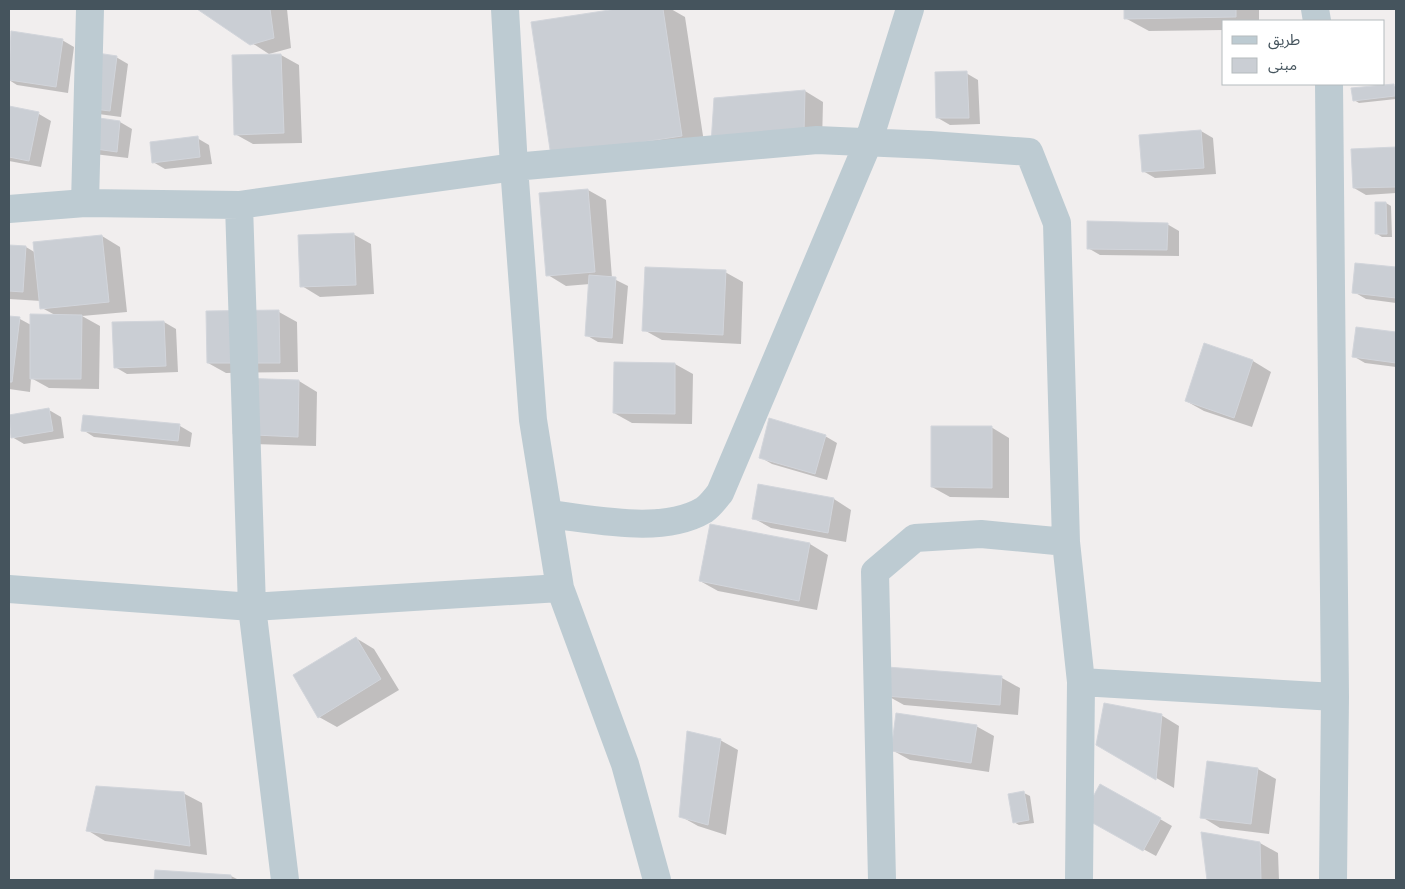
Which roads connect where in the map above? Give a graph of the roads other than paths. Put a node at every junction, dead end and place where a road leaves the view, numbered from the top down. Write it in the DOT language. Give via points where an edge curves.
graph roads {
  1 [pos="90,9"];
  2 [pos="505,9"];
  3 [pos="910,9"];
  4 [pos="1329,85"];
  5 [pos="868,142"];
  6 [pos="514,167"];
  7 [pos="85,203"];
  8 [pos="239,205"];
  9 [pos="9,209"];
  10 [pos="548,514"];
  11 [pos="1066,542"];
  12 [pos="560,588"];
  13 [pos="9,589"];
  14 [pos="252,607"];
  15 [pos="1081,682"];
  16 [pos="1335,697"];
  17 [pos="285,880"];
  18 [pos="657,880"];
  19 [pos="882,880"];
  20 [pos="1079,880"];
  21 [pos="1332,880"];
  1 -- 7 [label="street"];
  2 -- 6 [label="street"];
  3 -- 5 [label="street"];
  4 -- 16 [label="street"];
  5 -- 6 [label="street" via="817,140"];
  5 -- 10 [label="street" via="720,494 704,510 683,518 640,525"];
  5 -- 11 [label="street" via="1029,152 1057,223"];
  6 -- 8 [label="street"];
  6 -- 10 [label="street" via="533,420"];
  7 -- 8 [label="street"];
  7 -- 9 [label="street"];
  8 -- 14 [label="street"];
  10 -- 12 [label="street"];
  11 -- 15 [label="street"];
  11 -- 19 [label="street" via="981,534 915,538 875,572"];
  12 -- 14 [label="street"];
  12 -- 18 [label="street" via="625,764"];
  13 -- 14 [label="street"];
  14 -- 17 [label="street"];
  15 -- 16 [label="street"];
  15 -- 20 [label="street"];
  16 -- 21 [label="street"];
}
